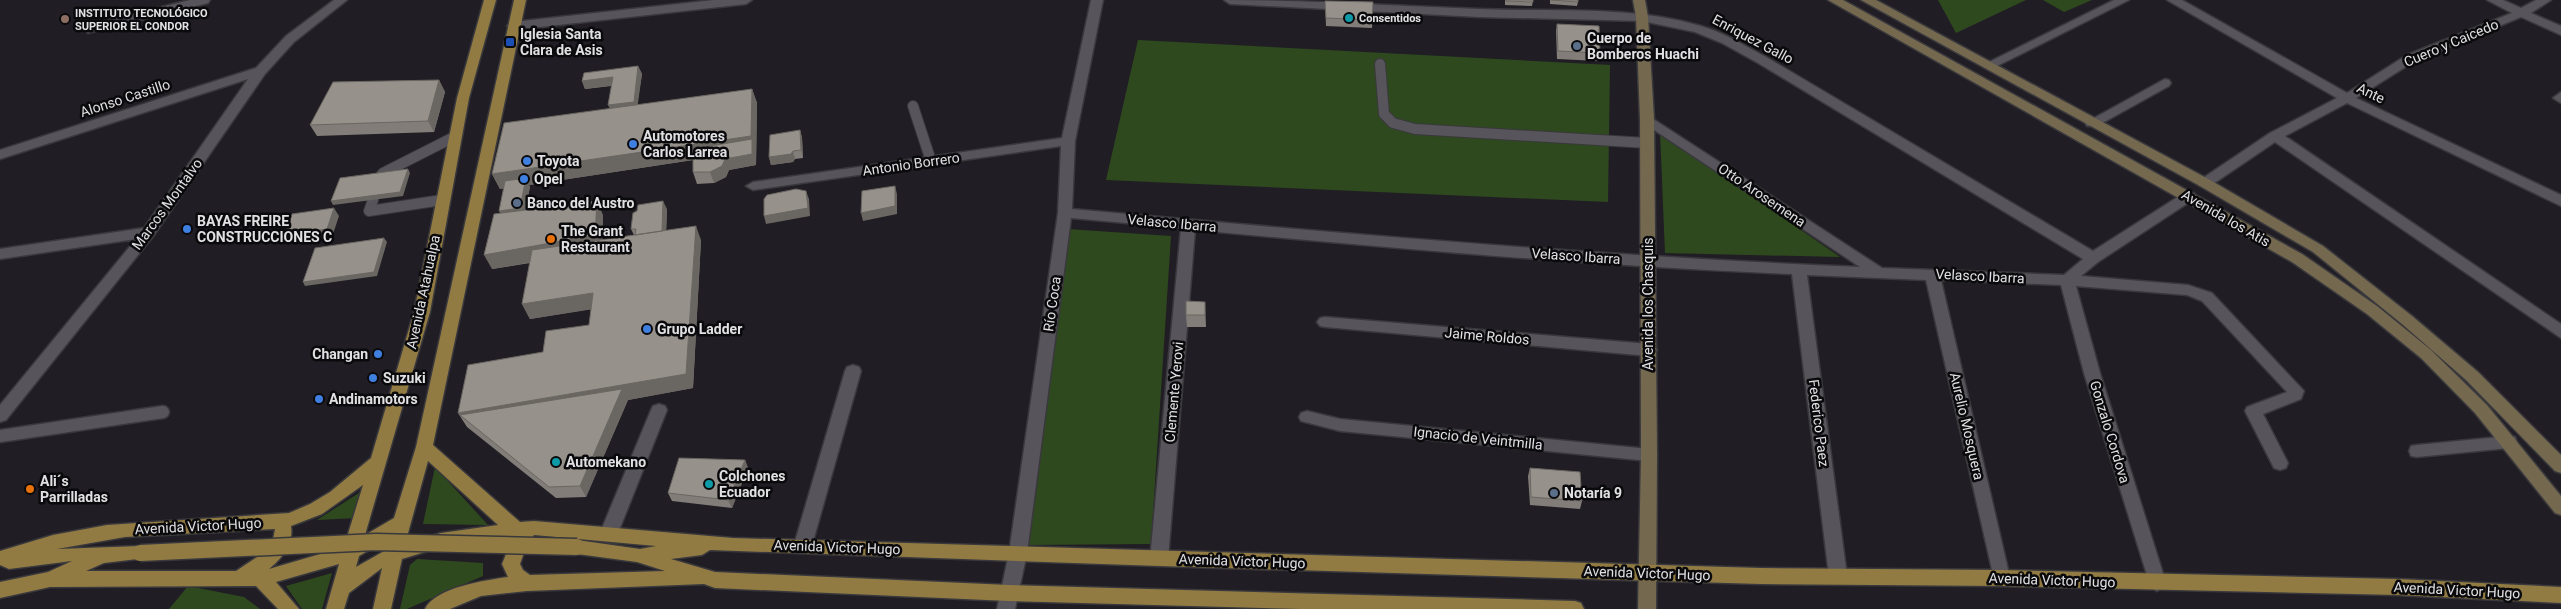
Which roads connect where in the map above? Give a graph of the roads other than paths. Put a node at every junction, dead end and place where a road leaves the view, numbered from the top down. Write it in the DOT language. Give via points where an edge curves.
graph roads {
  1 [pos="204,0"];
  2 [pos="341,0"];
  3 [pos="490,0"];
  4 [pos="520,0"];
  5 [pos="746,0"];
  6 [pos="1097,0"];
  7 [pos="1230,0"];
  8 [pos="1479,0"];
  9 [pos="1639,0"];
  10 [pos="1834,0"];
  11 [pos="1867,0"];
  12 [pos="2123,0"];
  13 [pos="2173,0"];
  14 [pos="2493,0"];
  15 [pos="2545,0"];
  16 [pos="1480,13"];
  17 [pos="2522,14"];
  18 [pos="1642,17"];
  19 [pos="513,26"];
  20 [pos="88,29"];
  21 [pos="2561,32"];
  22 [pos="1380,64"];
  23 [pos="1989,65"];
  24 [pos="260,71"];
  25 [pos="2166,83"];
  26 [pos="2347,98"];
  27 [pos="913,106"];
  28 [pos="1647,118"];
  29 [pos="2092,123"];
  30 [pos="456,136"];
  31 [pos="2276,136"];
  32 [pos="1068,141"];
  33 [pos="1647,143"];
  34 [pos="1,151"];
  35 [pos="931,161"];
  36 [pos="380,177"];
  37 [pos="2205,183"];
  38 [pos="753,186"];
  39 [pos="2189,196"];
  40 [pos="373,200"];
  41 [pos="442,200"];
  42 [pos="2561,201"];
  43 [pos="1065,213"];
  44 [pos="1188,225"];
  45 [pos="149,232"];
  46 [pos="0,254"];
  47 [pos="2093,258"];
  48 [pos="1648,261"];
  49 [pos="1799,269"];
  50 [pos="1877,272"];
  51 [pos="1932,274"];
  52 [pos="2067,280"];
  53 [pos="1326,322"];
  54 [pos="2561,332"];
  55 [pos="1649,350"];
  56 [pos="853,371"];
  57 [pos="7,399"];
  58 [pos="659,410"];
  59 [pos="163,412"];
  60 [pos="0,416"];
  61 [pos="1307,416"];
  62 [pos="0,436"];
  63 [pos="2509,442"];
  64 [pos="424,447"];
  65 [pos="2417,451"];
  66 [pos="1649,455"];
  67 [pos="380,460"];
  68 [pos="2280,463"];
  69 [pos="2561,466"];
  70 [pos="2561,508"];
  71 [pos="282,522"];
  72 [pos="401,523"];
  73 [pos="525,529"];
  74 [pos="609,533"];
  75 [pos="733,544"];
  76 [pos="803,545"];
  77 [pos="1018,553"];
  78 [pos="350,554"];
  79 [pos="392,555"];
  80 [pos="636,555"];
  81 [pos="103,556"];
  82 [pos="0,558"];
  83 [pos="1159,559"];
  84 [pos="0,564"];
  85 [pos="1648,572"];
  86 [pos="1838,576"];
  87 [pos="260,578"];
  88 [pos="709,578"];
  89 [pos="2001,578"];
  90 [pos="50,579"];
  91 [pos="236,579"];
  92 [pos="527,583"];
  93 [pos="2157,583"];
  94 [pos="340,589"];
  95 [pos="0,590"];
  96 [pos="2561,595"];
  97 [pos="1007,601"];
  98 [pos="1351,606"];
  99 [pos="290,609"];
  100 [pos="335,609"];
  101 [pos="382,609"];
  102 [pos="434,609"];
  103 [pos="1575,609"];
  104 [pos="1647,609"];
  1 -- 20 [label="street"];
  2 -- 24 [label="street, Marcos Montalvo" via="290,39"];
  3 -- 30 [label="main road, Avenida Atahualpa"];
  4 -- 19 [label="main road"];
  5 -- 19 [label="street"];
  6 -- 32 [label="street, Río Coca"];
  7 -- 16 [label="street, Enriquez Gallo"];
  8 -- 16 [label="street"];
  9 -- 18 [label="main road, Avenida los Chasquis"];
  10 -- 39 [label="main road, Avenida los Atis"];
  11 -- 23 [label="main road, Avenida los Atis"];
  12 -- 23 [label="street"];
  13 -- 26 [label="street, Ante"];
  14 -- 17 [label="street"];
  15 -- 17 [label="street, Cuero y Caicedo"];
  16 -- 18 [label="street, Enriquez Gallo"];
  17 -- 21 [label="street"];
  17 -- 26 [label="street, Cuero y Caicedo" via="2411,58"];
  18 -- 28 [label="main road, Avenida los Chasquis"];
  18 -- 47 [label="street, Enriquez Gallo" via="1698,29 1740,48"];
  19 -- 64 [label="main road"];
  22 -- 33 [label="lane" via="1384,114 1393,124 1425,129"];
  23 -- 29 [label="main road, Avenida los Atis"];
  24 -- 34 [label="street, Alonso Castillo"];
  24 -- 45 [label="street, Marcos Montalvo"];
  25 -- 29 [label="street"];
  26 -- 31 [label="street, Cuero y Caicedo"];
  26 -- 42 [label="street, Ante"];
  27 -- 35 [label="lane"];
  28 -- 33 [label="main road, Avenida los Chasquis"];
  28 -- 50 [label="street, Otto Arosemena"];
  29 -- 37 [label="main road, Avenida los Atis"];
  30 -- 36 [label="lane"];
  30 -- 41 [label="main road, Avenida Atahualpa"];
  31 -- 37 [label="street, Cuero y Caicedo"];
  31 -- 54 [label="street"];
  32 -- 35 [label="street, Antonio Borrero"];
  32 -- 43 [label="street, Río Coca"];
  33 -- 48 [label="main road, Avenida los Chasquis"];
  35 -- 38 [label="street, Antonio Borrero"];
  37 -- 69 [label="main road, Avenida los Atis" via="2318,249 2472,376"];
  39 -- 47 [label="street"];
  39 -- 63 [label="main road, Avenida los Atis" via="2296,258 2372,310 2426,354"];
  40 -- 41 [label="lane" via="369,210"];
  41 -- 67 [label="main road, Avenida Atahualpa" via="422,312"];
  43 -- 44 [label="street, Velasco Ibarra"];
  43 -- 77 [label="street, Río Coca"];
  44 -- 48 [label="street, Velasco Ibarra" via="1410,245"];
  44 -- 83 [label="street, Clemente Yerovi"];
  45 -- 46 [label="street"];
  45 -- 57 [label="street, Marcos Montalvo"];
  47 -- 52 [label="street"];
  48 -- 49 [label="street, Velasco Ibarra"];
  48 -- 55 [label="main road, Avenida los Chasquis"];
  49 -- 50 [label="street, Velasco Ibarra"];
  49 -- 86 [label="street, Federico Paez"];
  50 -- 51 [label="street, Velasco Ibarra"];
  51 -- 52 [label="street, Velasco Ibarra"];
  51 -- 89 [label="street, Aurelio Mosquera"];
  52 -- 68 [label="street, Velasco Ibarra" via="2188,290 2207,297 2296,391 2295,395 2253,411"];
  52 -- 93 [label="street, Gonzalo Cordova" via="2092,373"];
  53 -- 55 [label="street, Jaime Roldos"];
  55 -- 66 [label="main road, Avenida los Chasquis"];
  56 -- 76 [label="street"];
  57 -- 60 [label="street, Marcos Montalvo"];
  58 -- 74 [label="street"];
  59 -- 62 [label="lane"];
  61 -- 66 [label="street, Ignacio de Veintmilla" via="1340,425"];
  63 -- 65 [label="street"];
  63 -- 70 [label="main road, Avenida los Atis"];
  64 -- 72 [label="main road"];
  64 -- 73 [label="main road" via="493,511"];
  66 -- 85 [label="main road, Avenida los Chasquis"];
  67 -- 71 [label="main road, Avenida Victor Hugo" via="327,503"];
  67 -- 78 [label="main road, Avenida Atahualpa"];
  71 -- 82 [label="main road, Avenida Victor Hugo" via="143,528 80,535"];
  71 -- 91 [label="main road" via="285,530 274,555 260,567"];
  72 -- 78 [label="main road, Avenida Victor Hugo"];
  72 -- 79 [label="main road"];
  73 -- 74 [label="main road, Avenida Victor Hugo"];
  73 -- 79 [label="main road, Avenida Victor Hugo" via="441,540"];
  73 -- 92 [label="main road" via="511,564 516,575"];
  74 -- 75 [label="main road, Avenida Victor Hugo"];
  75 -- 76 [label="main road, Avenida Victor Hugo"];
  75 -- 80 [label="main road, Avenida Victor Hugo"];
  76 -- 77 [label="main road, Avenida Victor Hugo"];
  77 -- 83 [label="main road, Avenida Victor Hugo"];
  77 -- 97 [label="street, Río Coca"];
  78 -- 87 [label="main road, Avenida Victor Hugo"];
  78 -- 94 [label="main road, Avenida Atahualpa"];
  79 -- 94 [label="main road, Avenida Victor Hugo"];
  79 -- 101 [label="main road"];
  80 -- 81 [label="main road, Avenida Victor Hugo, bridge" via="577,548 376,542"];
  80 -- 88 [label="main road, Avenida Victor Hugo"];
  81 -- 84 [label="main road, Avenida Victor Hugo" via="72,554"];
  81 -- 90 [label="main road, Avenida Victor Hugo"];
  83 -- 85 [label="main road, Avenida Victor Hugo"];
  85 -- 86 [label="main road, Avenida Victor Hugo"];
  85 -- 104 [label="main road, Avenida los Chasquis"];
  86 -- 89 [label="main road, Avenida Victor Hugo"];
  87 -- 91 [label="main road, Avenida Victor Hugo"];
  87 -- 99 [label="main road"];
  88 -- 92 [label="main road"];
  88 -- 97 [label="main road, Avenida Victor Hugo"];
  89 -- 93 [label="main road, Avenida Victor Hugo"];
  90 -- 91 [label="main road, Avenida Victor Hugo"];
  90 -- 95 [label="main road, Avenida Victor Hugo"];
  92 -- 102 [label="main road" via="481,588"];
  93 -- 96 [label="main road, Avenida Victor Hugo"];
  94 -- 100 [label="main road, Avenida Atahualpa"];
  97 -- 98 [label="main road, Avenida Victor Hugo"];
  98 -- 103 [label="main road, Avenida Victor Hugo"];
}
